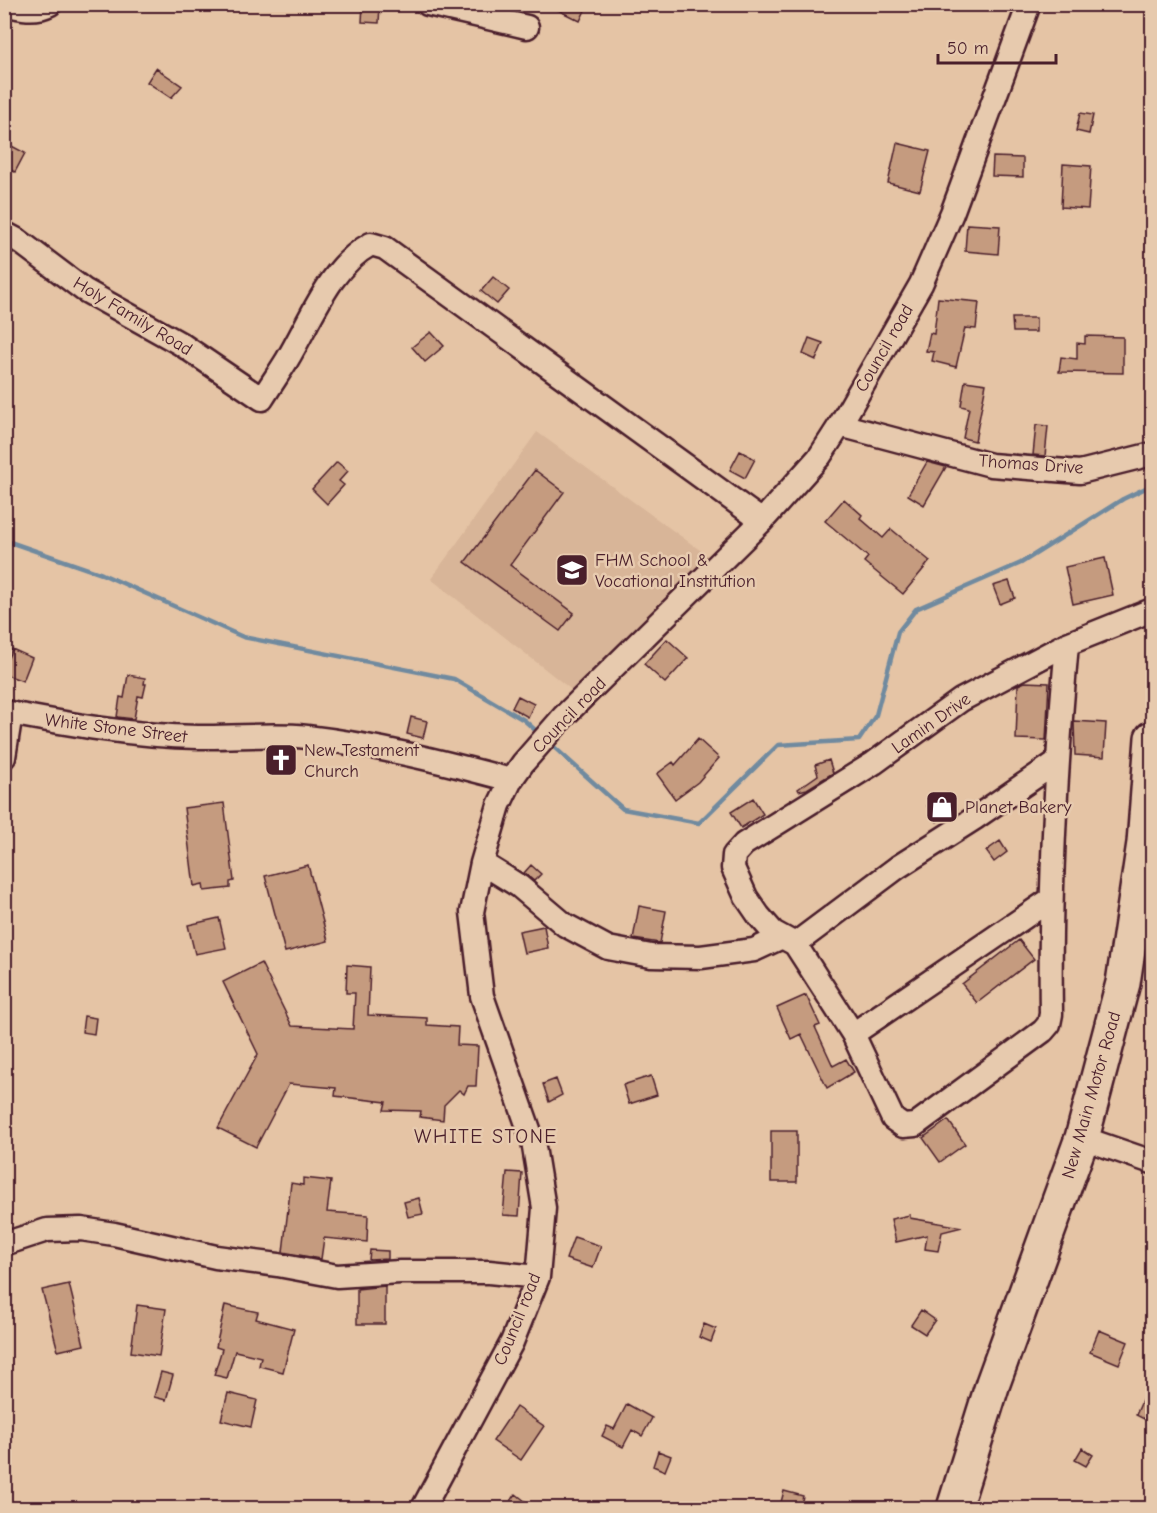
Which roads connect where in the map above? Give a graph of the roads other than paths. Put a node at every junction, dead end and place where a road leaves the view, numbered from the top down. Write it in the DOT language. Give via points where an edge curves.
graph roads {
  1 [pos="5,4"];
  2 [pos="50,4"];
  3 [pos="428,4"];
  4 [pos="1029,4"];
  5 [pos="526,27"];
  6 [pos="4,233"];
  7 [pos="840,425"];
  8 [pos="1152,454"];
  9 [pos="762,521"];
  10 [pos="1152,610"];
  11 [pos="1067,644"];
  12 [pos="8,713"];
  13 [pos="1152,738"];
  14 [pos="4,757"];
  15 [pos="1058,761"];
  16 [pos="511,780"];
  17 [pos="482,863"];
  18 [pos="1152,885"];
  19 [pos="1051,899"];
  20 [pos="789,941"];
  21 [pos="853,1034"];
  22 [pos="1097,1143"];
  23 [pos="1152,1162"];
  24 [pos="4,1244"];
  25 [pos="538,1277"];
  26 [pos="423,1509"];
  27 [pos="954,1509"];
  28 [pos="970,1509"];
  1 -- 2 [label="street" via="26,9"];
  3 -- 5 [label="street"];
  4 -- 7 [label="street, Council road" via="952,213 921,284"];
  6 -- 9 [label="street, Holy Family Road" via="84,290 181,344 262,399 340,269 371,244 385,248"];
  7 -- 8 [label="street, Thomas Drive" via="991,465 1080,472"];
  7 -- 9 [label="street, Council road" via="820,456"];
  9 -- 16 [label="street, Council road" via="564,716"];
  10 -- 11 [label="street, Lamin Drive"];
  11 -- 15 [label="street"];
  11 -- 20 [label="street, Lamin Drive" via="961,700 874,763 744,844 734,855 733,868 746,897 773,932"];
  12 -- 14 [label="street"];
  12 -- 16 [label="street, White Stone Street" via="144,735 304,736 358,744"];
  13 -- 27 [label="highway, New Main Motor Road" via="1144,843 1123,983 1082,1138 993,1383"];
  15 -- 19 [label="street"];
  15 -- 20 [label="street"];
  16 -- 17 [label="street, Council road" via="499,804"];
  17 -- 20 [label="street" via="519,886 565,925 608,948 651,956 701,957"];
  17 -- 25 [label="street, Council road" via="472,912 482,996 533,1141 544,1208"];
  18 -- 22 [label="highway, New Main Motor Road" via="1138,985"];
  19 -- 21 [label="street"];
  19 -- 21 [label="street" via="1049,1024 915,1125 903,1126 893,1119"];
  20 -- 21 [label="street"];
  22 -- 23 [label="street"];
  22 -- 28 [label="highway, New Main Motor Road" via="1009,1386"];
  24 -- 25 [label="street" via="47,1230 81,1229 216,1257 337,1276 489,1272"];
  25 -- 26 [label="street, Council road" via="512,1342"];
}
